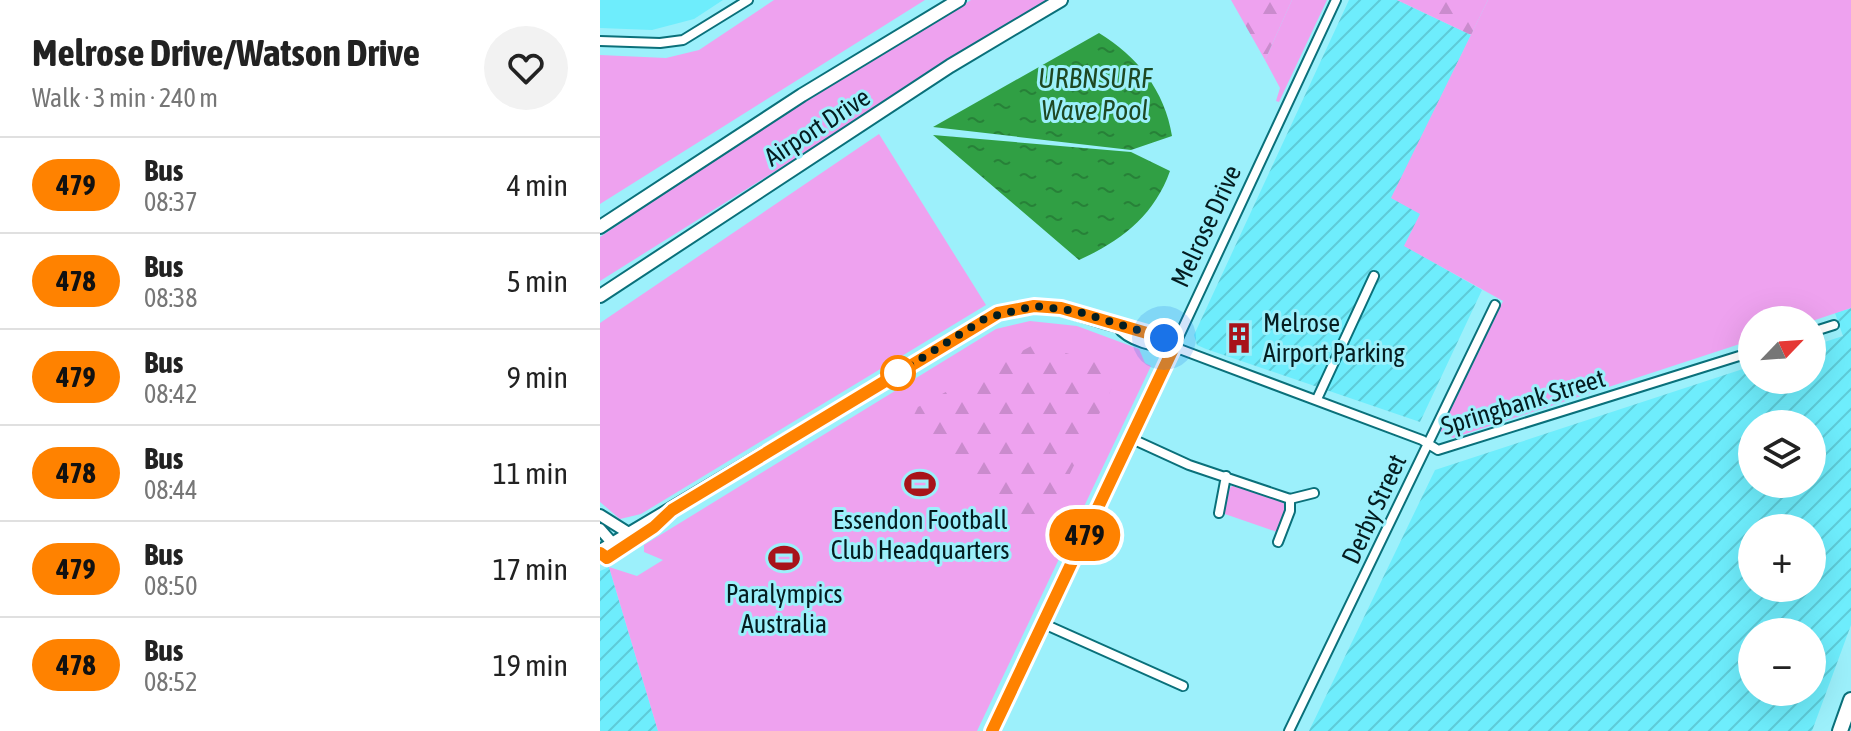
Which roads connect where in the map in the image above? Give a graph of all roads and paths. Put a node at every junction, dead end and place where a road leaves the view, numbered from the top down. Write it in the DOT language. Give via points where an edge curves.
graph roads {
  1 [pos="748,0"];
  2 [pos="959,0"];
  3 [pos="1061,0"];
  4 [pos="1336,0"];
  5 [pos="600,41"];
  6 [pos="600,227"];
  7 [pos="1374,276"];
  8 [pos="600,296"];
  9 [pos="1495,305"];
  10 [pos="1834,325"];
  11 [pos="1826,328"];
  12 [pos="1174,347"];
  13 [pos="1738,356"];
  14 [pos="1317,399"];
  15 [pos="1130,438"];
  16 [pos="1427,444"];
  17 [pos="1226,476"];
  18 [pos="1314,493"];
  19 [pos="1290,499"];
  20 [pos="672,510"];
  21 [pos="1219,513"];
  22 [pos="600,515"];
  23 [pos="600,529"];
  24 [pos="627,532"];
  25 [pos="1278,542"];
  26 [pos="615,546"];
  27 [pos="602,556"];
  28 [pos="1044,624"];
  29 [pos="1183,686"];
  30 [pos="1851,700"];
  31 [pos="993,731"];
  32 [pos="1289,731"];
  33 [pos="1840,731"];
  1 -- 5 [label="street" via="683,40"];
  2 -- 6 [label="main road, Airport Drive"];
  3 -- 8 [label="main road, Airport Drive" via="950,66"];
  4 -- 12 [label="street, Melrose Drive"];
  7 -- 14 [label="street"];
  9 -- 16 [label="street, Derby Street"];
  10 -- 11 [label="street"];
  12 -- 14 [label="street, Springbank Street"];
  12 -- 15 [label="street, Melrose Drive"];
  12 -- 20 [label="street" via="1159,347 1076,311 1047,306 1010,310 986,318"];
  13 -- 16 [label="street, Springbank Street" via="1455,447 1438,450"];
  14 -- 16 [label="street, Springbank Street"];
  15 -- 17 [label="street"];
  15 -- 28 [label="street, Melrose Drive"];
  16 -- 32 [label="street, Derby Street"];
  17 -- 19 [label="street"];
  17 -- 21 [label="street"];
  18 -- 19 [label="street"];
  19 -- 25 [label="street"];
  20 -- 24 [label="street"];
  20 -- 26 [label="street" via="654,527"];
  22 -- 24 [label="street"];
  23 -- 26 [label="street"];
  24 -- 26 [label="street"];
  26 -- 27 [label="street"];
  28 -- 29 [label="street"];
  28 -- 31 [label="street, Melrose Drive"];
  30 -- 33 [label="highway"];
}
